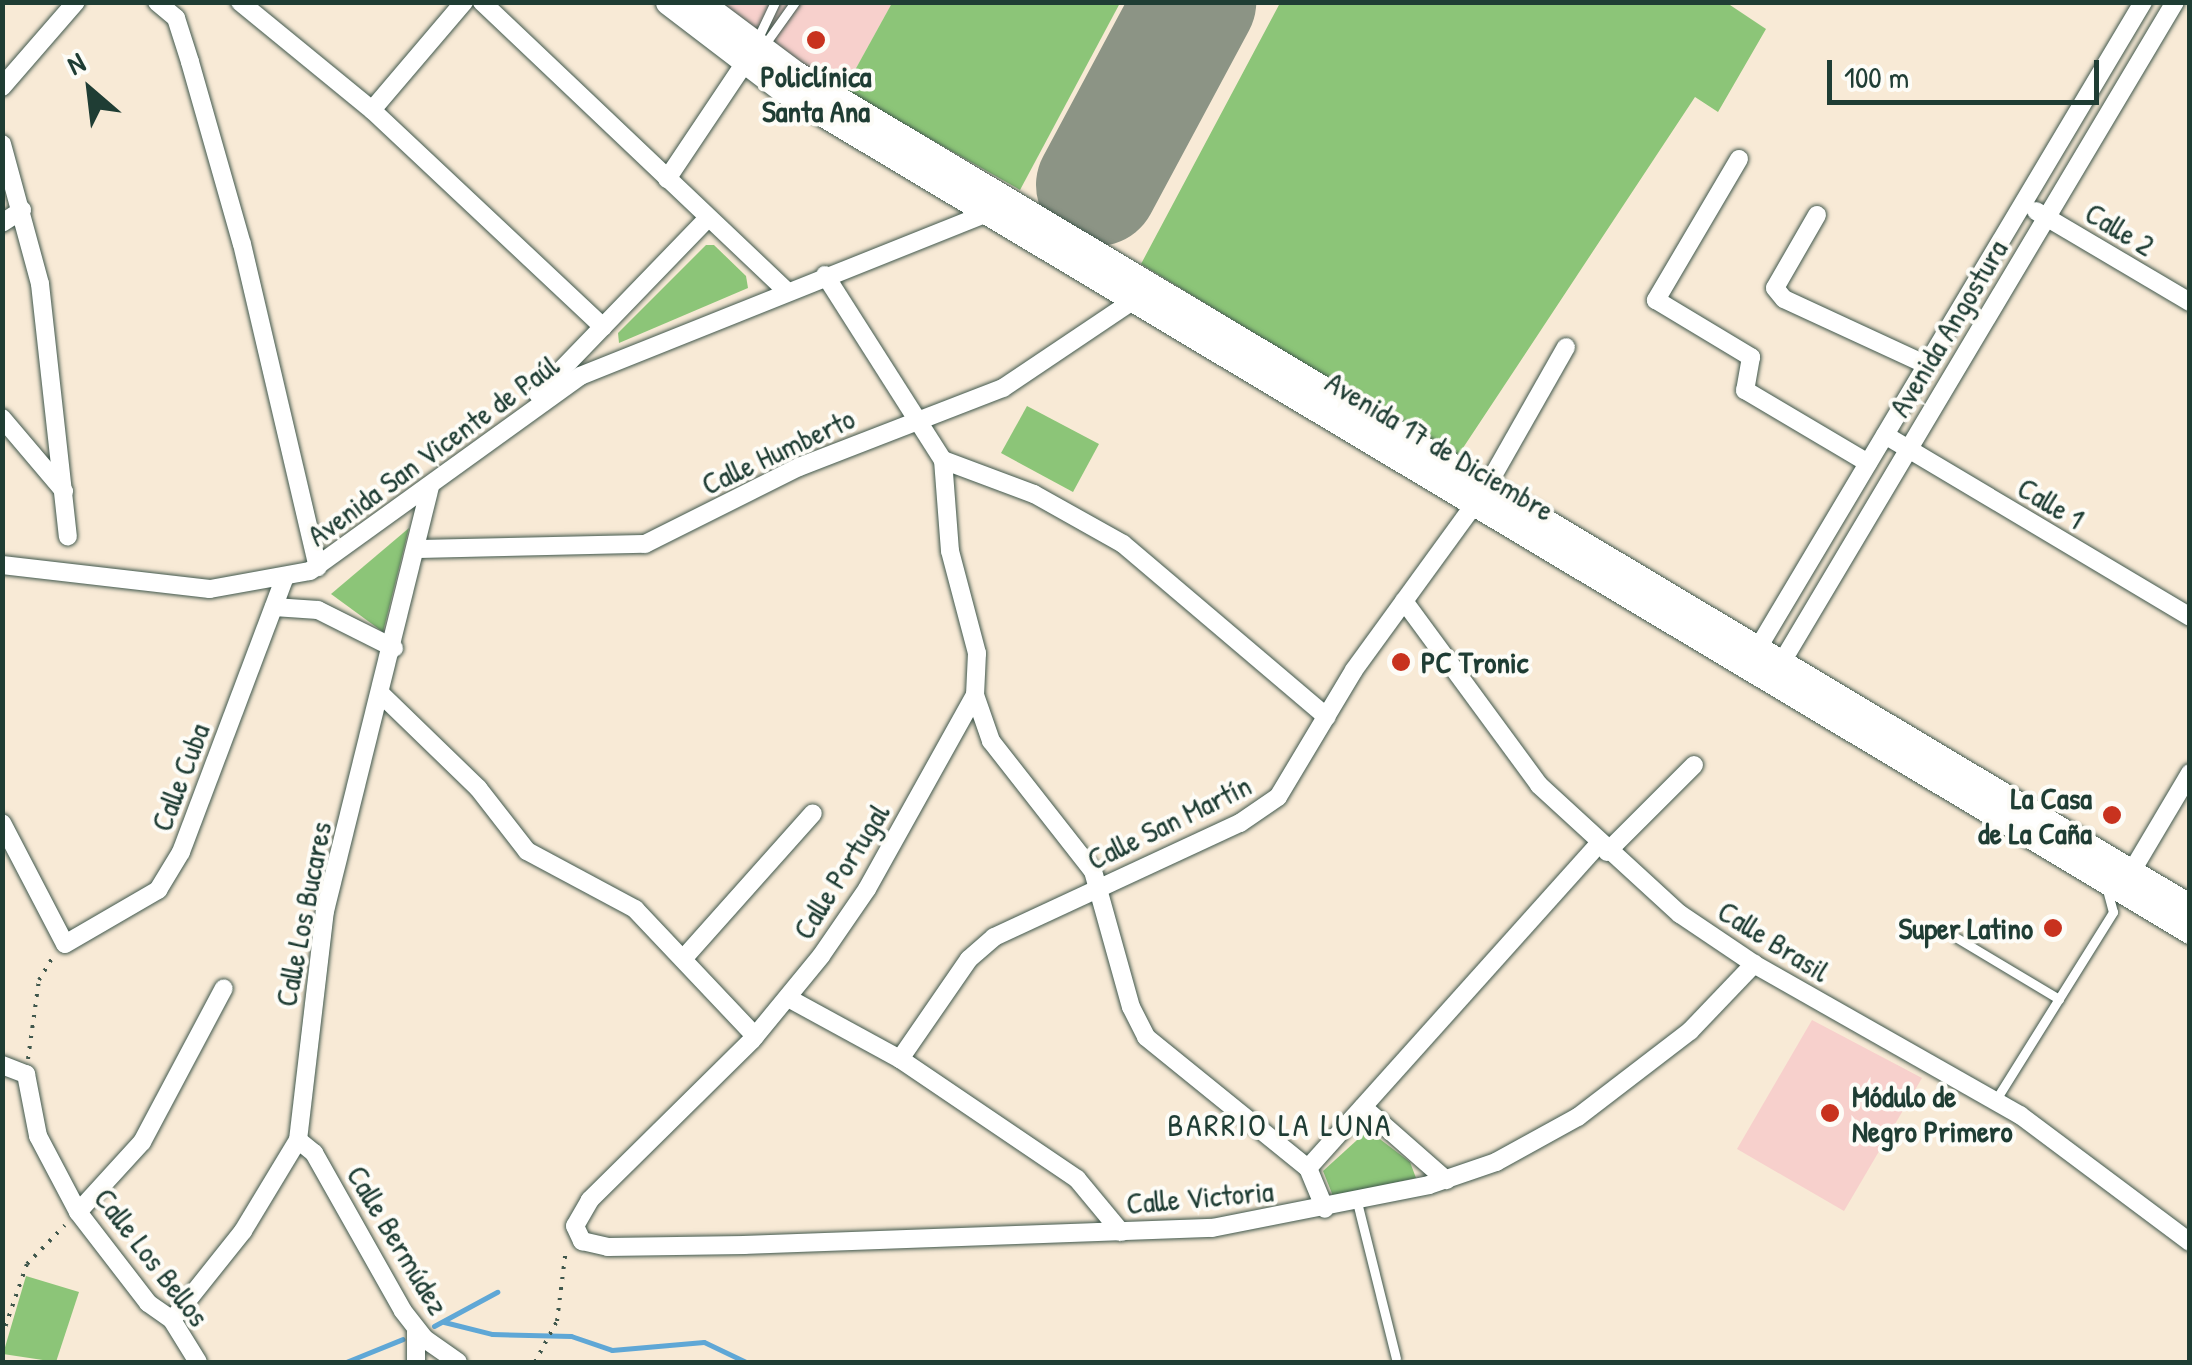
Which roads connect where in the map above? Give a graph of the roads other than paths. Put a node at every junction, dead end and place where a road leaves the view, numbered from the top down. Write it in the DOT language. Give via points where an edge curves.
graph roads {
  1 [pos="76,2"];
  2 [pos="157,2"];
  3 [pos="240,2"];
  4 [pos="464,2"];
  5 [pos="482,2"];
  6 [pos="668,2"];
  7 [pos="775,2"];
  8 [pos="796,2"];
  9 [pos="2143,2"];
  10 [pos="2175,2"];
  11 [pos="709,5"];
  12 [pos="178,8"];
  13 [pos="749,55"];
  14 [pos="2,87"];
  15 [pos="372,110"];
  16 [pos="2,144"];
  17 [pos="1739,160"];
  18 [pos="667,179"];
  19 [pos="2023,203"];
  20 [pos="22,210"];
  21 [pos="987,212"];
  22 [pos="1817,215"];
  23 [pos="2046,217"];
  24 [pos="708,218"];
  25 [pos="2,223"];
  26 [pos="825,275"];
  27 [pos="785,290"];
  28 [pos="1134,300"];
  29 [pos="2190,302"];
  30 [pos="603,326"];
  31 [pos="1566,346"];
  32 [pos="1927,365"];
  33 [pos="2,418"];
  34 [pos="514,419"];
  35 [pos="913,422"];
  36 [pos="1885,435"];
  37 [pos="1908,449"];
  38 [pos="943,460"];
  39 [pos="1868,464"];
  40 [pos="430,486"];
  41 [pos="64,491"];
  42 [pos="1480,496"];
  43 [pos="68,536"];
  44 [pos="416,548"];
  45 [pos="2,565"];
  46 [pos="318,567"];
  47 [pos="284,579"];
  48 [pos="1404,601"];
  49 [pos="274,607"];
  50 [pos="2190,617"];
  51 [pos="394,648"];
  52 [pos="1752,658"];
  53 [pos="1776,672"];
  54 [pos="382,694"];
  55 [pos="976,696"];
  56 [pos="1327,717"];
  57 [pos="1694,765"];
  58 [pos="2190,773"];
  59 [pos="813,813"];
  60 [pos="2,823"];
  61 [pos="1603,848"];
  62 [pos="2119,881"];
  63 [pos="1099,887"];
  64 [pos="2190,907"];
  65 [pos="2190,931"];
  66 [pos="1957,938"];
  67 [pos="683,959"];
  68 [pos="1754,964"];
  69 [pos="224,988"];
  70 [pos="788,998"];
  71 [pos="2059,999"];
  72 [pos="754,1036"];
  73 [pos="900,1059"];
  74 [pos="2,1066"];
  75 [pos="1996,1101"];
  76 [pos="1362,1107"];
  77 [pos="298,1140"];
  78 [pos="1308,1168"];
  79 [pos="1446,1180"];
  80 [pos="1357,1202"];
  81 [pos="1325,1209"];
  82 [pos="78,1212"];
  83 [pos="1121,1232"];
  84 [pos="577,1236"];
  85 [pos="2190,1242"];
  86 [pos="172,1320"];
  87 [pos="416,1330"];
  88 [pos="1396,1358"];
  89 [pos="198,1362"];
  90 [pos="416,1362"];
  91 [pos="458,1362"];
  1 -- 14 [label="street"];
  2 -- 12 [label="street"];
  3 -- 15 [label="street"];
  4 -- 15 [label="street"];
  5 -- 18 [label="street"];
  6 -- 13 [label="street, Avenida 17 de Diciembre"];
  7 -- 13 [label="lane"];
  8 -- 13 [label="lane" via="771,42"];
  9 -- 19 [label="street, Avenida Angostura"];
  10 -- 23 [label="street, Avenida Angostura"];
  11 -- 13 [label="street, Avenida 17 de Diciembre"];
  12 -- 46 [label="street"];
  13 -- 18 [label="street"];
  13 -- 21 [label="street, Avenida 17 de Diciembre"];
  13 -- 42 [label="street, Avenida 17 de Diciembre"];
  15 -- 30 [label="street"];
  16 -- 20 [label="street"];
  17 -- 39 [label="street" via="1656,300 1752,356 1745,390"];
  18 -- 24 [label="street"];
  19 -- 23 [label="street, Calle 2"];
  19 -- 32 [label="street, Avenida Angostura"];
  20 -- 25 [label="street"];
  20 -- 41 [label="street" via="47,328"];
  21 -- 26 [label="street, Avenida San Vicente de Paúl"];
  21 -- 28 [label="street, Avenida 17 de Diciembre"];
  22 -- 32 [label="street" via="1775,288 1784,299"];
  23 -- 29 [label="street, Calle 2"];
  23 -- 37 [label="street, Avenida Angostura"];
  24 -- 27 [label="street"];
  24 -- 30 [label="street"];
  26 -- 27 [label="street, Avenida San Vicente de Paúl"];
  26 -- 35 [label="street"];
  27 -- 34 [label="street, Avenida San Vicente de Paúl" via="622,355"];
  28 -- 35 [label="street, Calle Humberto" via="1016,380"];
  28 -- 42 [label="street, Avenida 17 de Diciembre"];
  30 -- 34 [label="street"];
  31 -- 42 [label="street, Calle San Martín"];
  32 -- 36 [label="street, Avenida Angostura"];
  33 -- 41 [label="street"];
  34 -- 40 [label="street, Avenida San Vicente de Paúl"];
  35 -- 38 [label="street"];
  35 -- 44 [label="street, Calle Humberto" via="632,548"];
  36 -- 37 [label="street, Calle 1"];
  36 -- 39 [label="street, Avenida Angostura"];
  37 -- 50 [label="street, Calle 1"];
  37 -- 53 [label="street, Avenida Angostura"];
  38 -- 55 [label="street, Calle Portugal" via="950,551 978,653"];
  38 -- 56 [label="street" via="1034,494 1123,544"];
  39 -- 52 [label="street, Avenida Angostura"];
  40 -- 44 [label="street, Calle Los Bucares"];
  40 -- 46 [label="street, Avenida San Vicente de Paúl"];
  41 -- 43 [label="street"];
  42 -- 48 [label="street, Calle San Martín"];
  42 -- 52 [label="street, Avenida 17 de Diciembre"];
  44 -- 51 [label="street, Calle Los Bucares"];
  45 -- 47 [label="street, Avenida San Vicente de Paúl" via="210,588"];
  46 -- 47 [label="street, Avenida San Vicente de Paúl"];
  47 -- 49 [label="street, Calle Cuba"];
  48 -- 56 [label="street, Calle San Martín"];
  48 -- 61 [label="street, Calle Brasil" via="1521,764"];
  49 -- 51 [label="street" via="318,610"];
  49 -- 60 [label="street, Calle Cuba" via="166,882 65,944"];
  51 -- 54 [label="street, Calle Los Bucares"];
  52 -- 53 [label="street, Avenida 17 de Diciembre"];
  53 -- 62 [label="street, Avenida 17 de Diciembre"];
  54 -- 67 [label="street" via="478,788 538,861 636,909"];
  54 -- 77 [label="street, Calle Los Bucares" via="325,911"];
  55 -- 63 [label="street" via="990,740"];
  55 -- 70 [label="street, Calle Portugal" via="866,889"];
  56 -- 63 [label="street, Calle San Martín" via="1288,784 1263,810"];
  57 -- 61 [label="street"];
  58 -- 62 [label="street"];
  59 -- 67 [label="street"];
  61 -- 68 [label="street, Calle Brasil" via="1680,914"];
  61 -- 76 [label="street"];
  62 -- 64 [label="street, Avenida 17 de Diciembre"];
  62 -- 65 [label="street, Avenida 17 de Diciembre"];
  62 -- 71 [label="lane" via="2113,912"];
  63 -- 73 [label="street, Calle San Martín" via="980,947"];
  63 -- 78 [label="street" via="1131,1007 1146,1036"];
  66 -- 71 [label="lane"];
  67 -- 72 [label="street"];
  68 -- 75 [label="street, Calle Brasil"];
  68 -- 79 [label="street, Calle Victoria" via="1690,1031 1578,1117 1530,1146"];
  69 -- 82 [label="street" via="142,1142"];
  70 -- 72 [label="street, Calle Portugal"];
  70 -- 73 [label="street"];
  71 -- 75 [label="lane"];
  72 -- 84 [label="street, Calle Portugal" via="590,1200 576,1220"];
  73 -- 83 [label="street" via="1077,1179"];
  74 -- 82 [label="street, Calle Los Bellos" via="26,1074 38,1136"];
  75 -- 85 [label="street, Calle Brasil"];
  76 -- 78 [label="street"];
  76 -- 79 [label="street"];
  77 -- 86 [label="street, Calle Los Bucares" via="243,1231"];
  77 -- 87 [label="street, Calle Bermúdez" via="314,1153"];
  78 -- 81 [label="street"];
  79 -- 80 [label="street, Calle Victoria"];
  80 -- 81 [label="street, Calle Victoria"];
  80 -- 88 [label="lane"];
  81 -- 83 [label="street, Calle Victoria" via="1212,1228"];
  82 -- 86 [label="street, Calle Los Bellos" via="148,1303"];
  83 -- 84 [label="street, Calle Victoria" via="608,1247"];
  86 -- 89 [label="street, Calle Los Bellos"];
  87 -- 90 [label="street"];
  87 -- 91 [label="street, Calle Bermúdez"];
}
